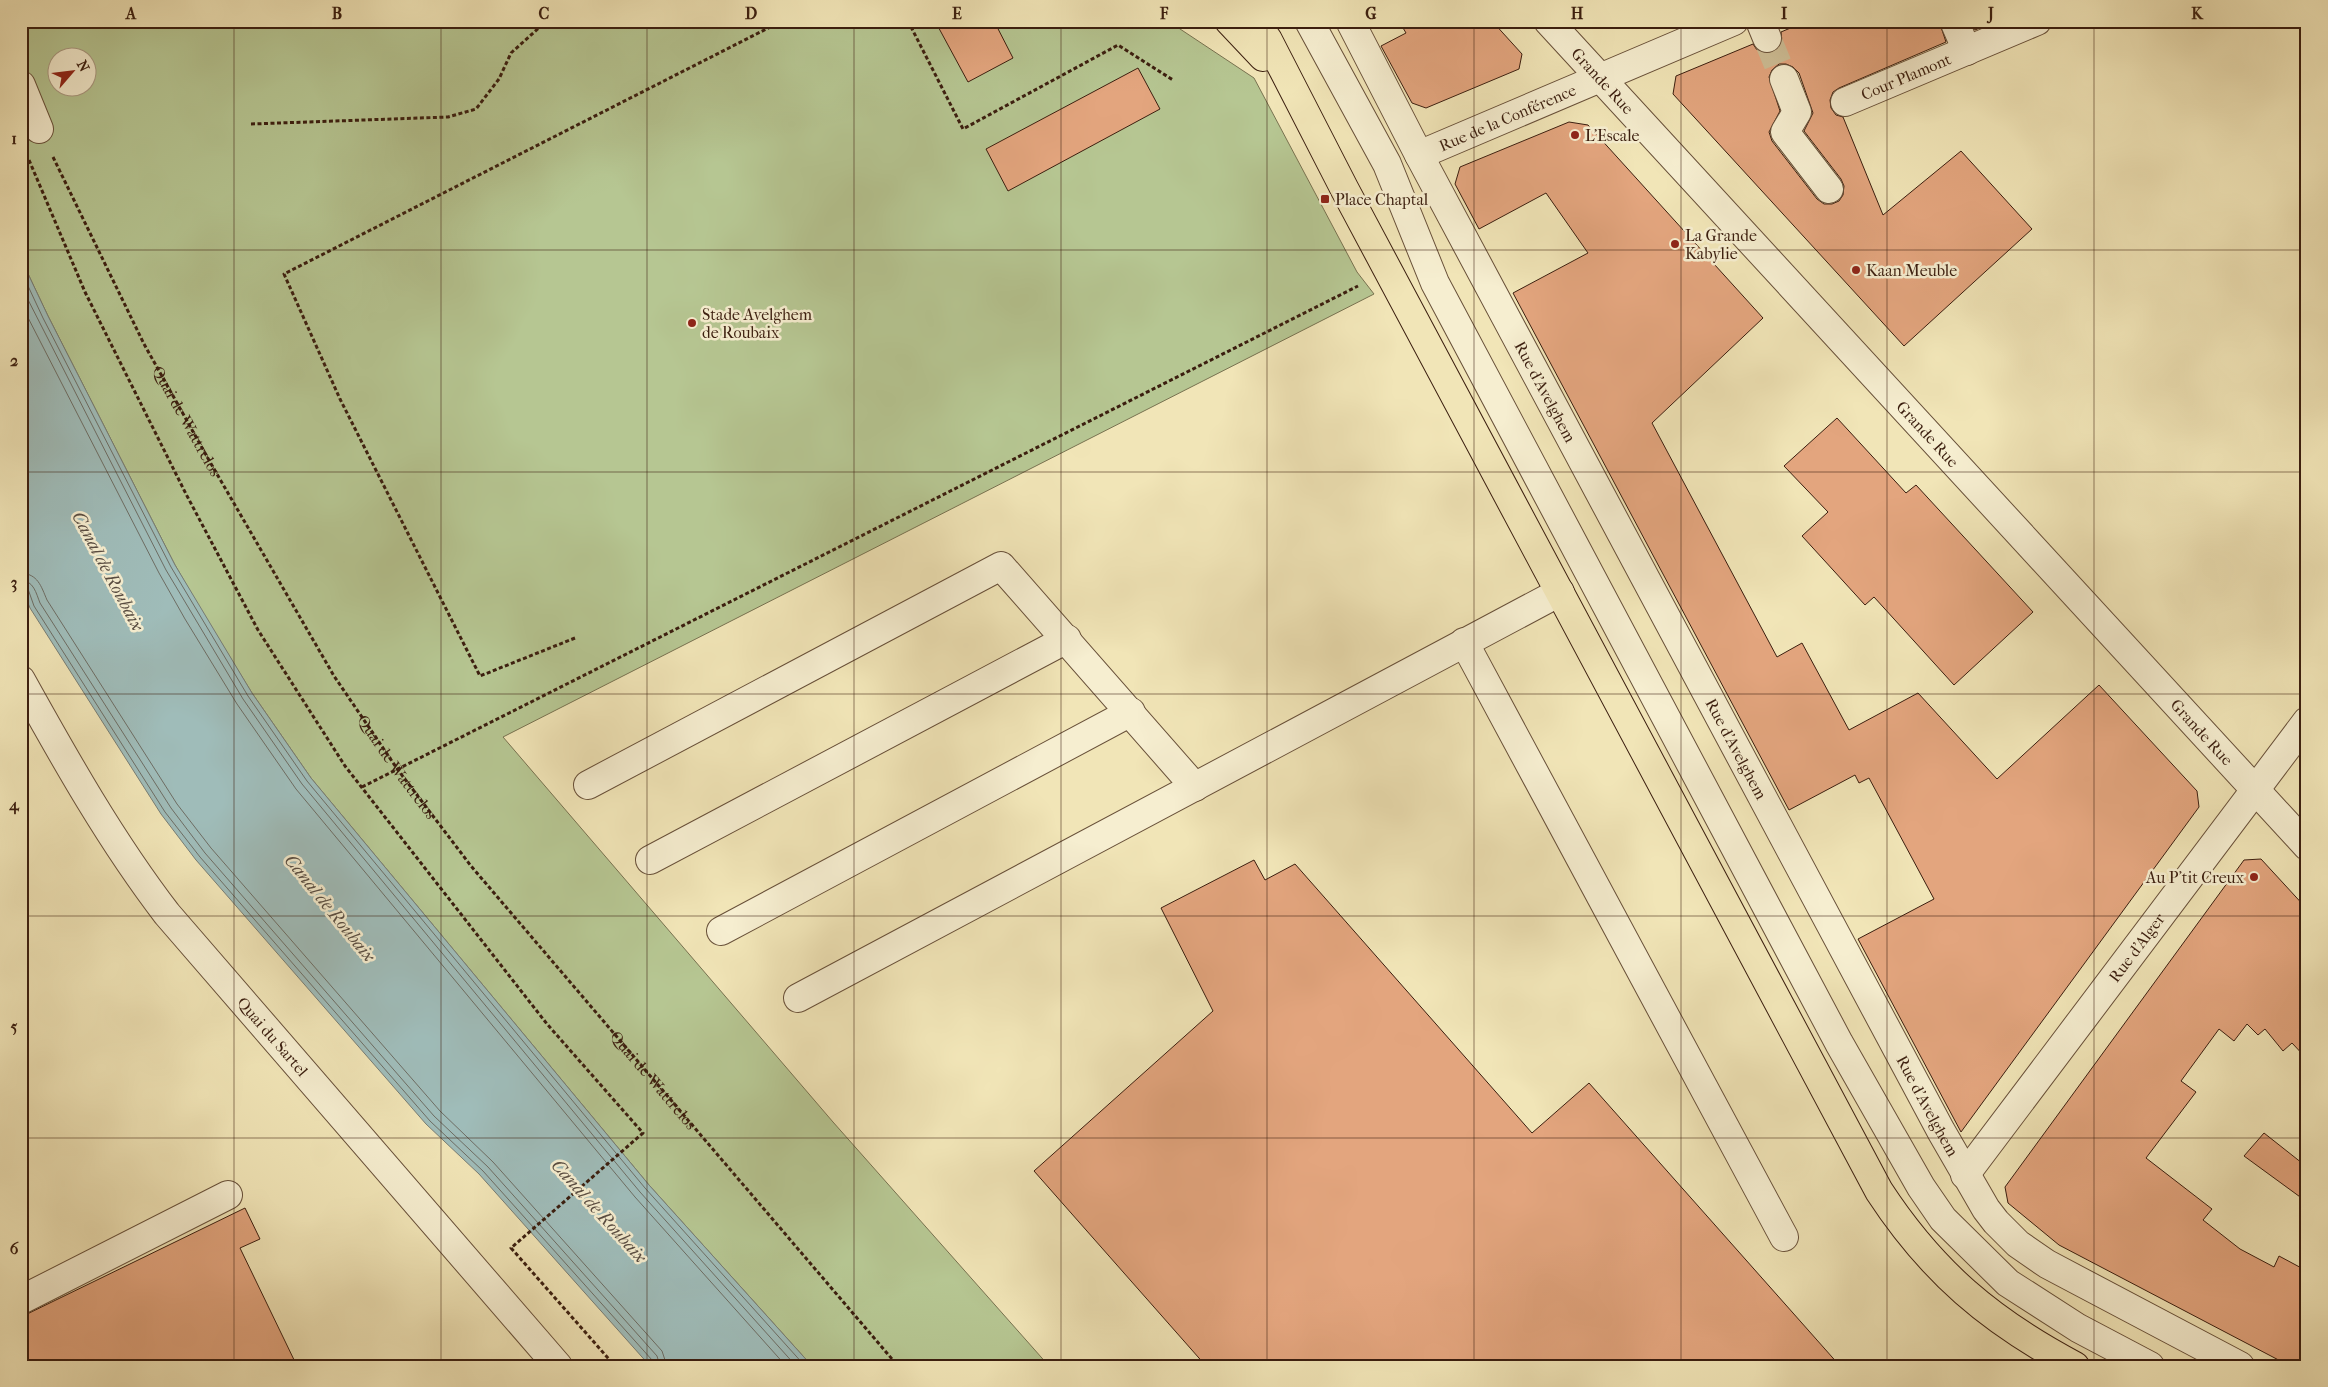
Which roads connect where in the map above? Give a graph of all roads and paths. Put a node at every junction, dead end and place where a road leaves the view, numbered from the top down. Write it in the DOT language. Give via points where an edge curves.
graph roads {
  1 [pos="563,21"];
  2 [pos="782,21"];
  3 [pos="908,21"];
  4 [pos="1229,21"];
  5 [pos="1255,21"];
  6 [pos="1309,21"];
  7 [pos="1350,21"];
  8 [pos="1548,21"];
  9 [pos="1734,21"];
  10 [pos="1954,21"];
  11 [pos="2037,21"];
  12 [pos="1967,51"];
  13 [pos="1601,78"];
  14 [pos="1784,79"];
  15 [pos="1173,80"];
  16 [pos="21,85"];
  17 [pos="1845,102"];
  18 [pos="1305,112"];
  19 [pos="251,124"];
  20 [pos="39,129"];
  21 [pos="26,155"];
  22 [pos="1419,155"];
  23 [pos="1829,189"];
  24 [pos="1388,272"];
  25 [pos="1560,592"];
  26 [pos="574,638"];
  27 [pos="1067,640"];
  28 [pos="1464,642"];
  29 [pos="21,680"];
  30 [pos="1131,712"];
  31 [pos="2307,720"];
  32 [pos="398,770"];
  33 [pos="588,785"];
  34 [pos="362,787"];
  35 [pos="1194,787"];
  36 [pos="2256,790"];
  37 [pos="2307,846"];
  38 [pos="650,860"];
  39 [pos="721,931"];
  40 [pos="798,998"];
  41 [pos="1965,1175"];
  42 [pos="228,1196"];
  43 [pos="1784,1237"];
  44 [pos="21,1300"];
  45 [pos="558,1366"];
  46 [pos="615,1366"];
  47 [pos="898,1366"];
  48 [pos="2075,1366"];
  49 [pos="2150,1366"];
  50 [pos="2240,1366"];
  1 -- 19 [label="path" via="541,26 511,53 499,79 476,109 448,117"];
  2 -- 26 [label="path" via="284,274 340,399 480,676"];
  3 -- 15 [label="path" via="963,129 1118,45"];
  4 -- 18 [label="main road" via="1256,48"];
  5 -- 18 [label="main road"];
  6 -- 49 [label="street" via="1387,164 1435,282 1839,1043 1920,1187 1943,1219 2008,1283 2078,1328"];
  7 -- 22 [label="street, Rue d'Avelghem"];
  8 -- 13 [label="street, Grande Rue"];
  9 -- 13 [label="street, Rue de la Conférence"];
  10 -- 12 [label="street, Cour Plamont"];
  11 -- 12 [label="street, Cour Plamont"];
  12 -- 17 [label="street, Cour Plamont"];
  13 -- 22 [label="street, Rue de la Conférence"];
  13 -- 36 [label="street, Grande Rue"];
  14 -- 23 [label="street" via="1797,112 1784,132"];
  16 -- 20 [label="street"];
  18 -- 24 [label="main road"];
  20 -- 32 [label="path, Quai de Wattrelos" via="144,344 200,446 334,676"];
  21 -- 34 [label="path" via="85,292 258,630 345,766"];
  22 -- 41 [label="street, Rue d'Avelghem"];
  24 -- 25 [label="main road"];
  24 -- 32 [label="path"];
  25 -- 28 [label="street"];
  25 -- 48 [label="main road" via="1878,1192 1913,1241 1963,1292 2016,1332"];
  27 -- 30 [label="street"];
  27 -- 33 [label="street" via="1001,566"];
  27 -- 38 [label="street"];
  28 -- 35 [label="street"];
  28 -- 43 [label="street"];
  29 -- 45 [label="street, Quai du Sartel" via="122,853 167,914"];
  30 -- 35 [label="street"];
  30 -- 39 [label="street"];
  31 -- 36 [label="street, Rue d'Alger"];
  32 -- 34 [label="path"];
  32 -- 47 [label="path, Quai de Wattrelos" via="471,866"];
  34 -- 46 [label="path" via="547,1024 643,1133 511,1248"];
  35 -- 40 [label="street"];
  36 -- 37 [label="street, Grande Rue"];
  36 -- 41 [label="street, Rue d'Alger"];
  41 -- 50 [label="street, Rue d'Avelghem" via="1996,1222 2030,1253"];
  42 -- 44 [label="street"];
}
